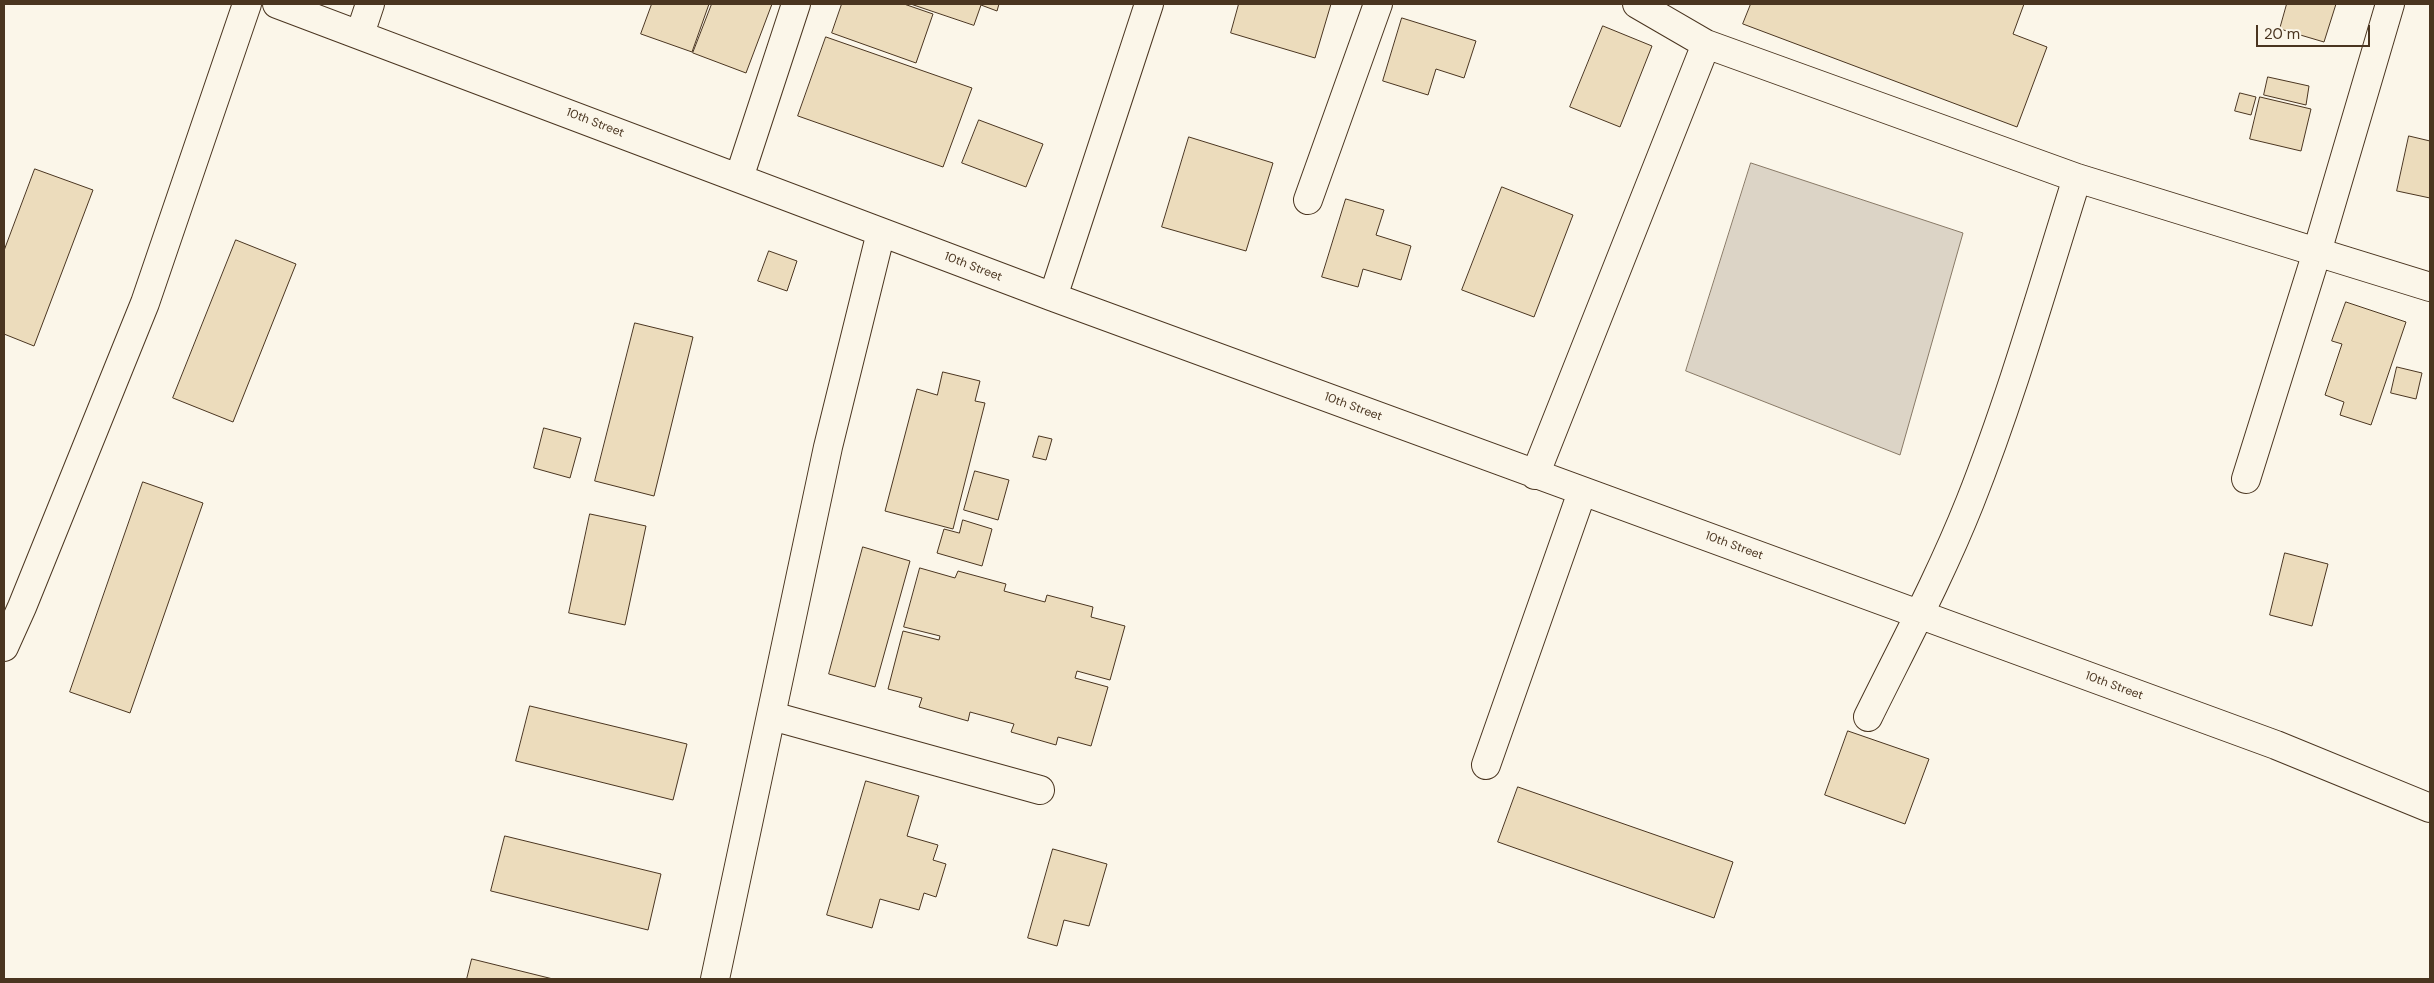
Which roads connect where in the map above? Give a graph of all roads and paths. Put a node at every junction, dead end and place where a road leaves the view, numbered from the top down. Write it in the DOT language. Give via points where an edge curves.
graph roads {
  1 [pos="247,4"];
  2 [pos="277,4"];
  3 [pos="370,4"];
  4 [pos="796,4"];
  5 [pos="1149,4"];
  6 [pos="1378,4"];
  7 [pos="1637,4"];
  8 [pos="2390,4"];
  9 [pos="360,34"];
  10 [pos="1706,44"];
  11 [pos="738,178"];
  12 [pos="2077,178"];
  13 [pos="1308,200"];
  14 [pos="881,232"];
  15 [pos="2317,252"];
  16 [pos="2430,287"];
  17 [pos="1053,296"];
  18 [pos="1535,475"];
  19 [pos="2246,479"];
  20 [pos="1582,492"];
  21 [pos="1919,613"];
  22 [pos="4,647"];
  23 [pos="772,716"];
  24 [pos="1868,717"];
  25 [pos="1486,765"];
  26 [pos="1040,790"];
  27 [pos="2430,808"];
  28 [pos="715,979"];
  1 -- 22 [label="street" via="145,303"];
  2 -- 9 [label="street, 10th Street"];
  3 -- 9 [label="street"];
  4 -- 11 [label="street"];
  5 -- 17 [label="street"];
  6 -- 13 [label="street"];
  7 -- 10 [label="street"];
  8 -- 15 [label="street"];
  9 -- 11 [label="street, 10th Street"];
  10 -- 12 [label="street"];
  10 -- 18 [label="street"];
  11 -- 14 [label="street, 10th Street"];
  12 -- 15 [label="street"];
  12 -- 21 [label="street" via="1970,502"];
  14 -- 17 [label="street, 10th Street"];
  14 -- 23 [label="street" via="828,447"];
  15 -- 16 [label="street"];
  15 -- 19 [label="street"];
  17 -- 18 [label="street, 10th Street"];
  18 -- 20 [label="street, 10th Street"];
  20 -- 21 [label="street, 10th Street"];
  20 -- 25 [label="street"];
  21 -- 24 [label="street"];
  21 -- 27 [label="street, 10th Street" via="2276,745"];
  23 -- 26 [label="street"];
  23 -- 28 [label="street"];
}
